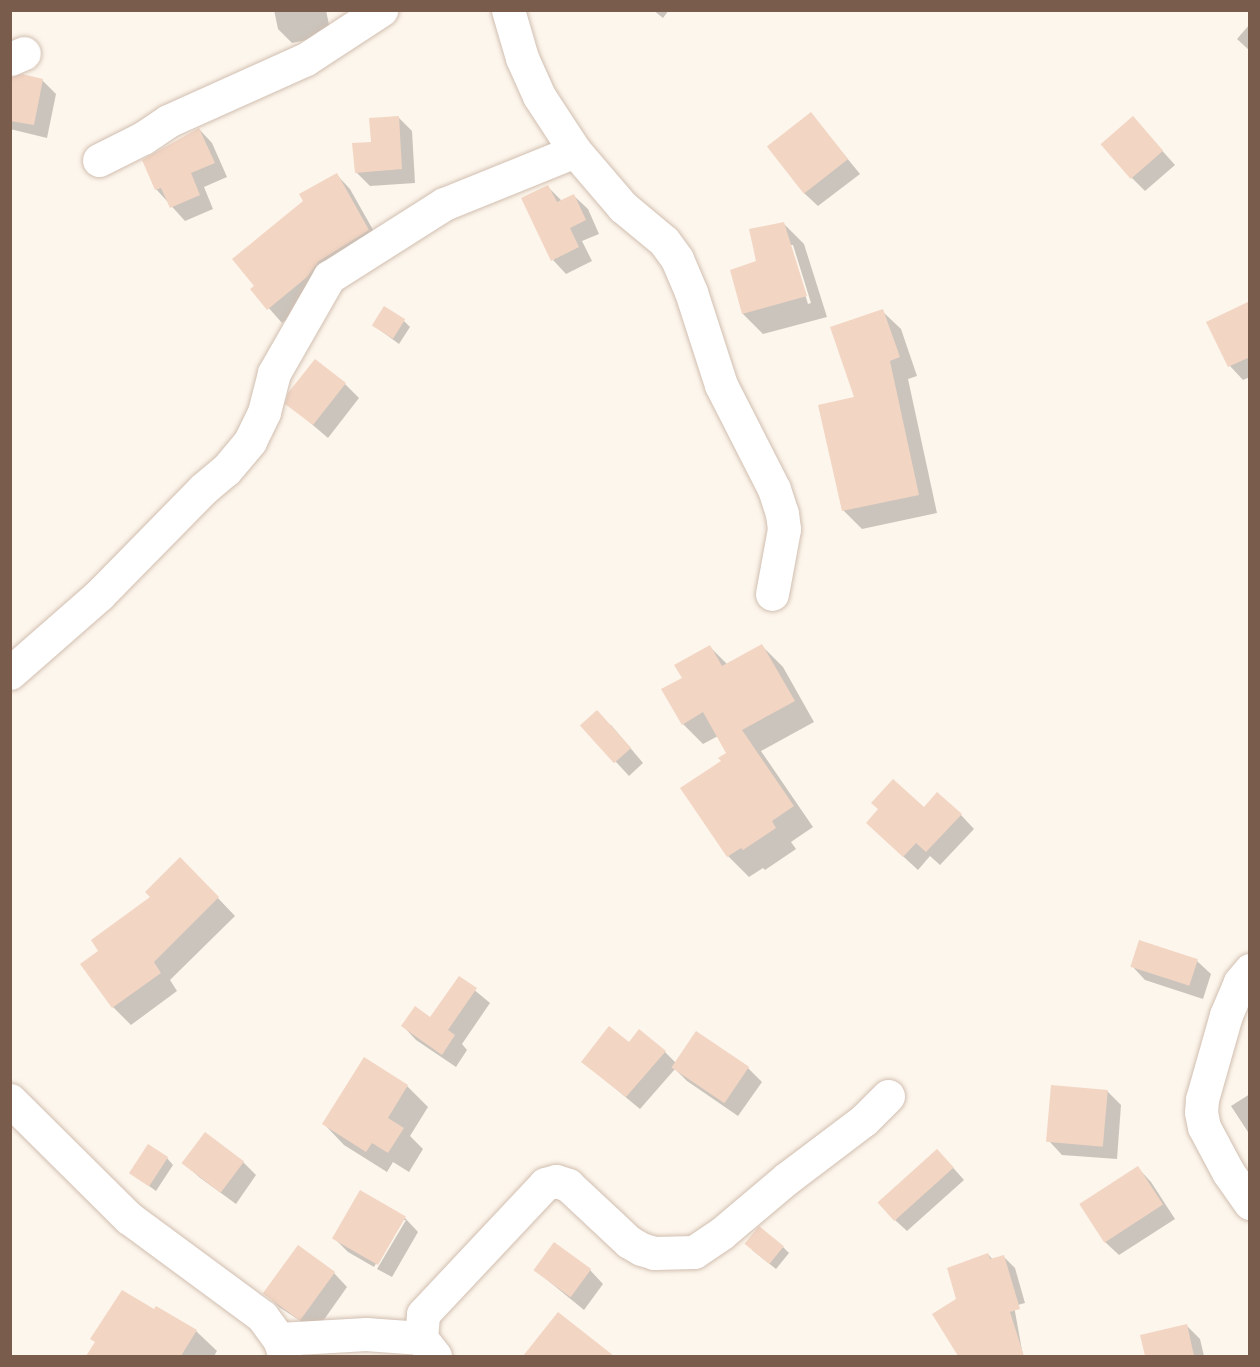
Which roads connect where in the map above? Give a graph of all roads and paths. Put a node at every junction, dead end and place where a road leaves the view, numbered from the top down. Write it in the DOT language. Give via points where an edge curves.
graph roads {
  1 [pos="381,10"];
  2 [pos="508,10"];
  3 [pos="575,151"];
  4 [pos="99,160"];
  5 [pos="772,594"];
  6 [pos="10,673"];
  7 [pos="1250,970"];
  8 [pos="888,1095"];
  9 [pos="10,1100"];
  10 [pos="1250,1203"];
  11 [pos="428,1347"];
  12 [pos="282,1348"];
  1 -- 4 [label="street" via="306,59 168,121"];
  2 -- 3 [label="street" via="522,58 539,96"];
  3 -- 5 [label="street" via="623,207 664,241 677,259 721,385 774,489 782,513 784,529"];
  3 -- 6 [label="street" via="444,204 329,277 274,373 264,412 250,441 226,470 99,595"];
  7 -- 10 [label="street" via="1240,982 1226,1015 1201,1112 1204,1127 1223,1163"];
  8 -- 11 [label="street" via="864,1120 694,1252 654,1253 641,1249 568,1185 556,1180 545,1184 428,1305 423,1314"];
  9 -- 12 [label="street" via="129,1218 262,1316"];
  11 -- 12 [label="street" via="366,1335"];
}
